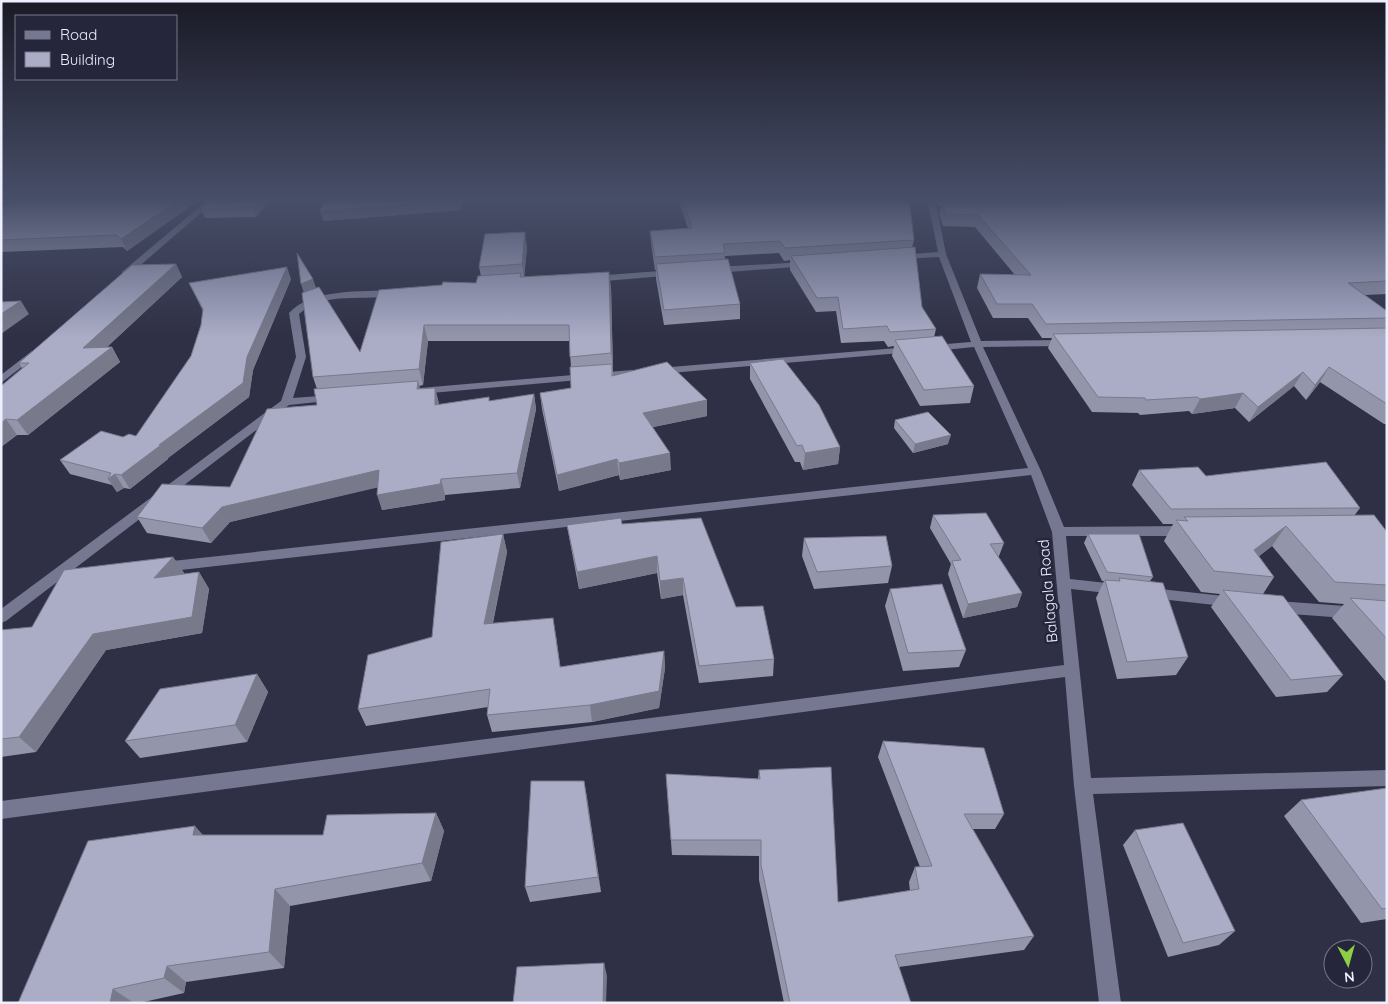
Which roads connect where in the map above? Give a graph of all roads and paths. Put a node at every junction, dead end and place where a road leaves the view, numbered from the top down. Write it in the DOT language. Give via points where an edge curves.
graph roads {
  1 [pos="160,245"];
  2 [pos="941,245"];
  3 [pos="942,254"];
  4 [pos="893,258"];
  5 [pos="814,263"];
  6 [pos="706,271"];
  7 [pos="686,272"];
  8 [pos="119,280"];
  9 [pos="578,280"];
  10 [pos="400,293"];
  11 [pos="1077,343"];
  12 [pos="977,344"];
  13 [pos="38,349"];
  14 [pos="1,380"];
  15 [pos="404,392"];
  16 [pos="345,397"];
  17 [pos="286,402"];
  18 [pos="1036,471"];
  19 [pos="1198,531"];
  20 [pos="1059,532"];
  21 [pos="153,568"];
  22 [pos="74,576"];
  23 [pos="54,578"];
  24 [pos="1064,583"];
  25 [pos="1247,604"];
  26 [pos="1266,606"];
  27 [pos="1387,615"];
  28 [pos="1,617"];
  29 [pos="1071,670"];
  30 [pos="1387,778"];
  31 [pos="1083,786"];
  32 [pos="1,810"];
  33 [pos="1110,1003"];
  1 -- 8 [label="street"];
  2 -- 3 [label="street, Balagala Road"];
  3 -- 4 [label="street"];
  3 -- 12 [label="street, Balagala Road"];
  5 -- 6 [label="street"];
  7 -- 9 [label="street"];
  10 -- 17 [label="street" via="321,298 303,304 294,313 301,357"];
  11 -- 12 [label="street"];
  12 -- 15 [label="street"];
  12 -- 18 [label="street, Balagala Road"];
  13 -- 14 [label="street"];
  16 -- 17 [label="street"];
  17 -- 23 [label="street"];
  18 -- 20 [label="street, Balagala Road"];
  18 -- 21 [label="street"];
  19 -- 20 [label="street"];
  20 -- 24 [label="street, Balagala Road"];
  22 -- 23 [label="street"];
  23 -- 28 [label="street"];
  24 -- 25 [label="street"];
  24 -- 29 [label="street, Balagala Road"];
  26 -- 27 [label="street"];
  29 -- 31 [label="street, Balagala Road"];
  29 -- 32 [label="street"];
  30 -- 31 [label="street"];
  31 -- 33 [label="street, Balagala Road"];
}
